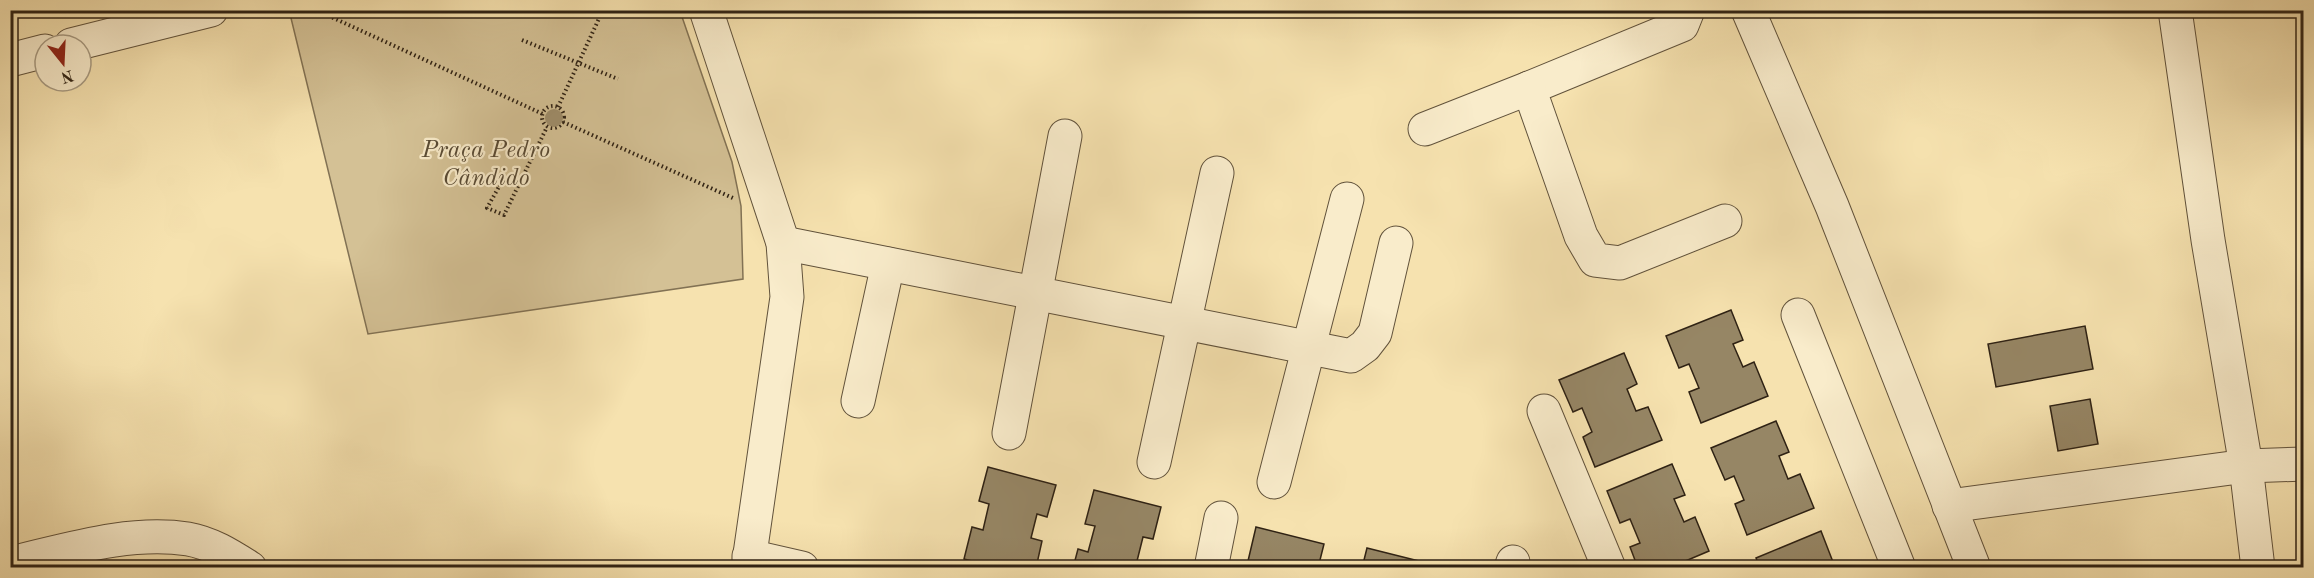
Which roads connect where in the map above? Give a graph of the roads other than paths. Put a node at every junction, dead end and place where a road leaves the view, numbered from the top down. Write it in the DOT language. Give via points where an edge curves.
graph roads {
  1 [pos="211,10"];
  2 [pos="706,10"];
  3 [pos="1688,10"];
  4 [pos="1748,10"];
  5 [pos="2175,10"];
  6 [pos="93,40"];
  7 [pos="33,54"];
  8 [pos="10,60"];
  9 [pos="1529,88"];
  10 [pos="1425,129"];
  11 [pos="1065,136"];
  12 [pos="1217,173"];
  13 [pos="1347,199"];
  14 [pos="1725,220"];
  15 [pos="783,243"];
  16 [pos="1396,243"];
  17 [pos="888,264"];
  18 [pos="1035,295"];
  19 [pos="1798,315"];
  20 [pos="1184,324"];
  21 [pos="1308,348"];
  22 [pos="858,401"];
  23 [pos="1544,411"];
  24 [pos="1009,433"];
  25 [pos="1154,462"];
  26 [pos="2304,464"];
  27 [pos="2246,466"];
  28 [pos="1274,482"];
  29 [pos="1949,506"];
  30 [pos="1221,518"];
  31 [pos="748,562"];
  32 [pos="10,563"];
  33 [pos="250,567"];
  34 [pos="802,567"];
  35 [pos="1211,567"];
  36 [pos="1610,567"];
  37 [pos="1899,567"];
  38 [pos="1974,567"];
  39 [pos="2258,567"];
  1 -- 6 [label="street"];
  2 -- 15 [label="street"];
  3 -- 9 [label="street" via="1682,25"];
  4 -- 29 [label="street" via="1832,206"];
  5 -- 27 [label="street"];
  7 -- 8 [label="street"];
  9 -- 10 [label="street"];
  9 -- 14 [label="street" via="1581,236 1596,260 1620,263"];
  11 -- 18 [label="street"];
  12 -- 20 [label="street"];
  13 -- 21 [label="street"];
  15 -- 17 [label="street"];
  15 -- 31 [label="street" via="787,297"];
  16 -- 21 [label="street" via="1375,333 1365,346 1351,356"];
  17 -- 18 [label="street"];
  17 -- 22 [label="street"];
  18 -- 20 [label="street"];
  18 -- 24 [label="street"];
  19 -- 37 [label="street"];
  20 -- 21 [label="street"];
  20 -- 25 [label="street"];
  21 -- 28 [label="street"];
  23 -- 36 [label="street"];
  26 -- 27 [label="street"];
  27 -- 29 [label="street"];
  27 -- 39 [label="street"];
  29 -- 38 [label="street"];
  30 -- 35 [label="street"];
  31 -- 34 [label="street"];
  32 -- 33 [label="street" via="104,542 156,537 189,539 208,545"];
}
